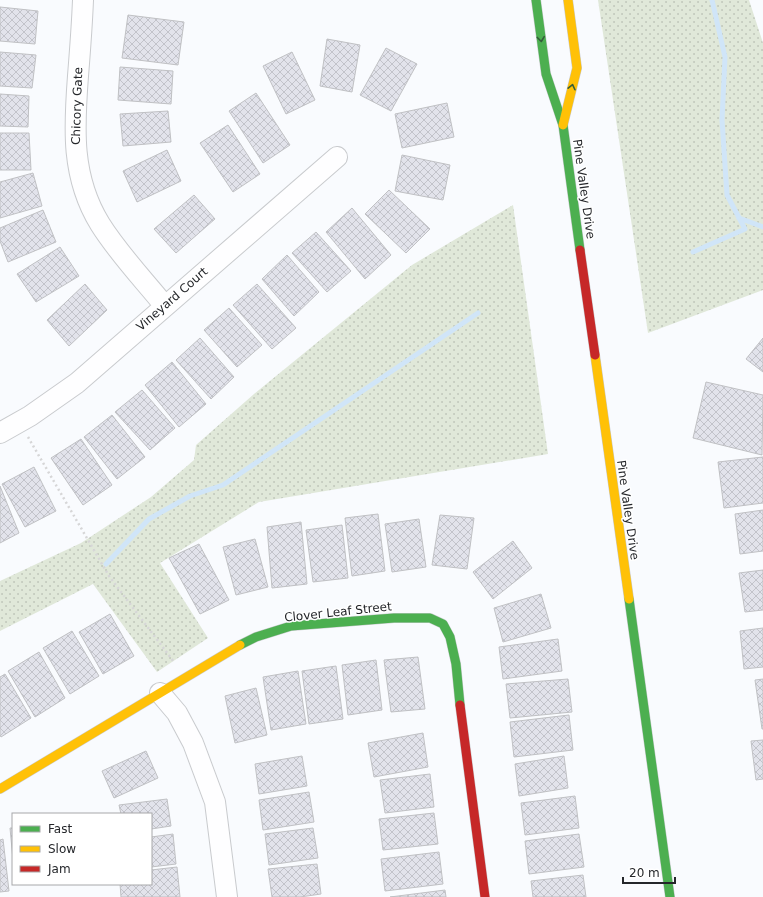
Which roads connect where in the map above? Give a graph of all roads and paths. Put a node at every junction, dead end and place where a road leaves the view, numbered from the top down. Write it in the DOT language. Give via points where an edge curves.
graph roads {
  1 [pos="84,0"];
  2 [pos="536,0"];
  3 [pos="568,0"];
  4 [pos="563,125"];
  5 [pos="337,157"];
  6 [pos="164,306"];
  7 [pos="0,433"];
  8 [pos="26,435"];
  9 [pos="176,666"];
  10 [pos="160,693"];
  11 [pos="0,789"];
  12 [pos="226,897"];
  13 [pos="485,897"];
  14 [pos="670,897"];
  1 -- 6 [label="street, Chicory Gate" via="74,120 79,172 100,224"];
  2 -- 4 [label="main road, Pine Valley Drive, one-way" via="546,74"];
  4 -- 3 [label="main road, Pine Valley Drive, one-way" via="577,68"];
  4 -- 14 [label="main road, Pine Valley Drive"];
  5 -- 6 [label="street, Vineyard Court"];
  6 -- 7 [label="street, Vineyard Court" via="77,383 30,416"];
  8 -- 9 [label="path" via="109,576"];
  10 -- 11 [label="main road, Clover Leaf Street"];
  10 -- 12 [label="street" via="177,713 193,743 215,802"];
  10 -- 13 [label="main road, Clover Leaf Street" via="256,637 291,626 394,618 430,618 443,624 450,637 456,664"];
}
